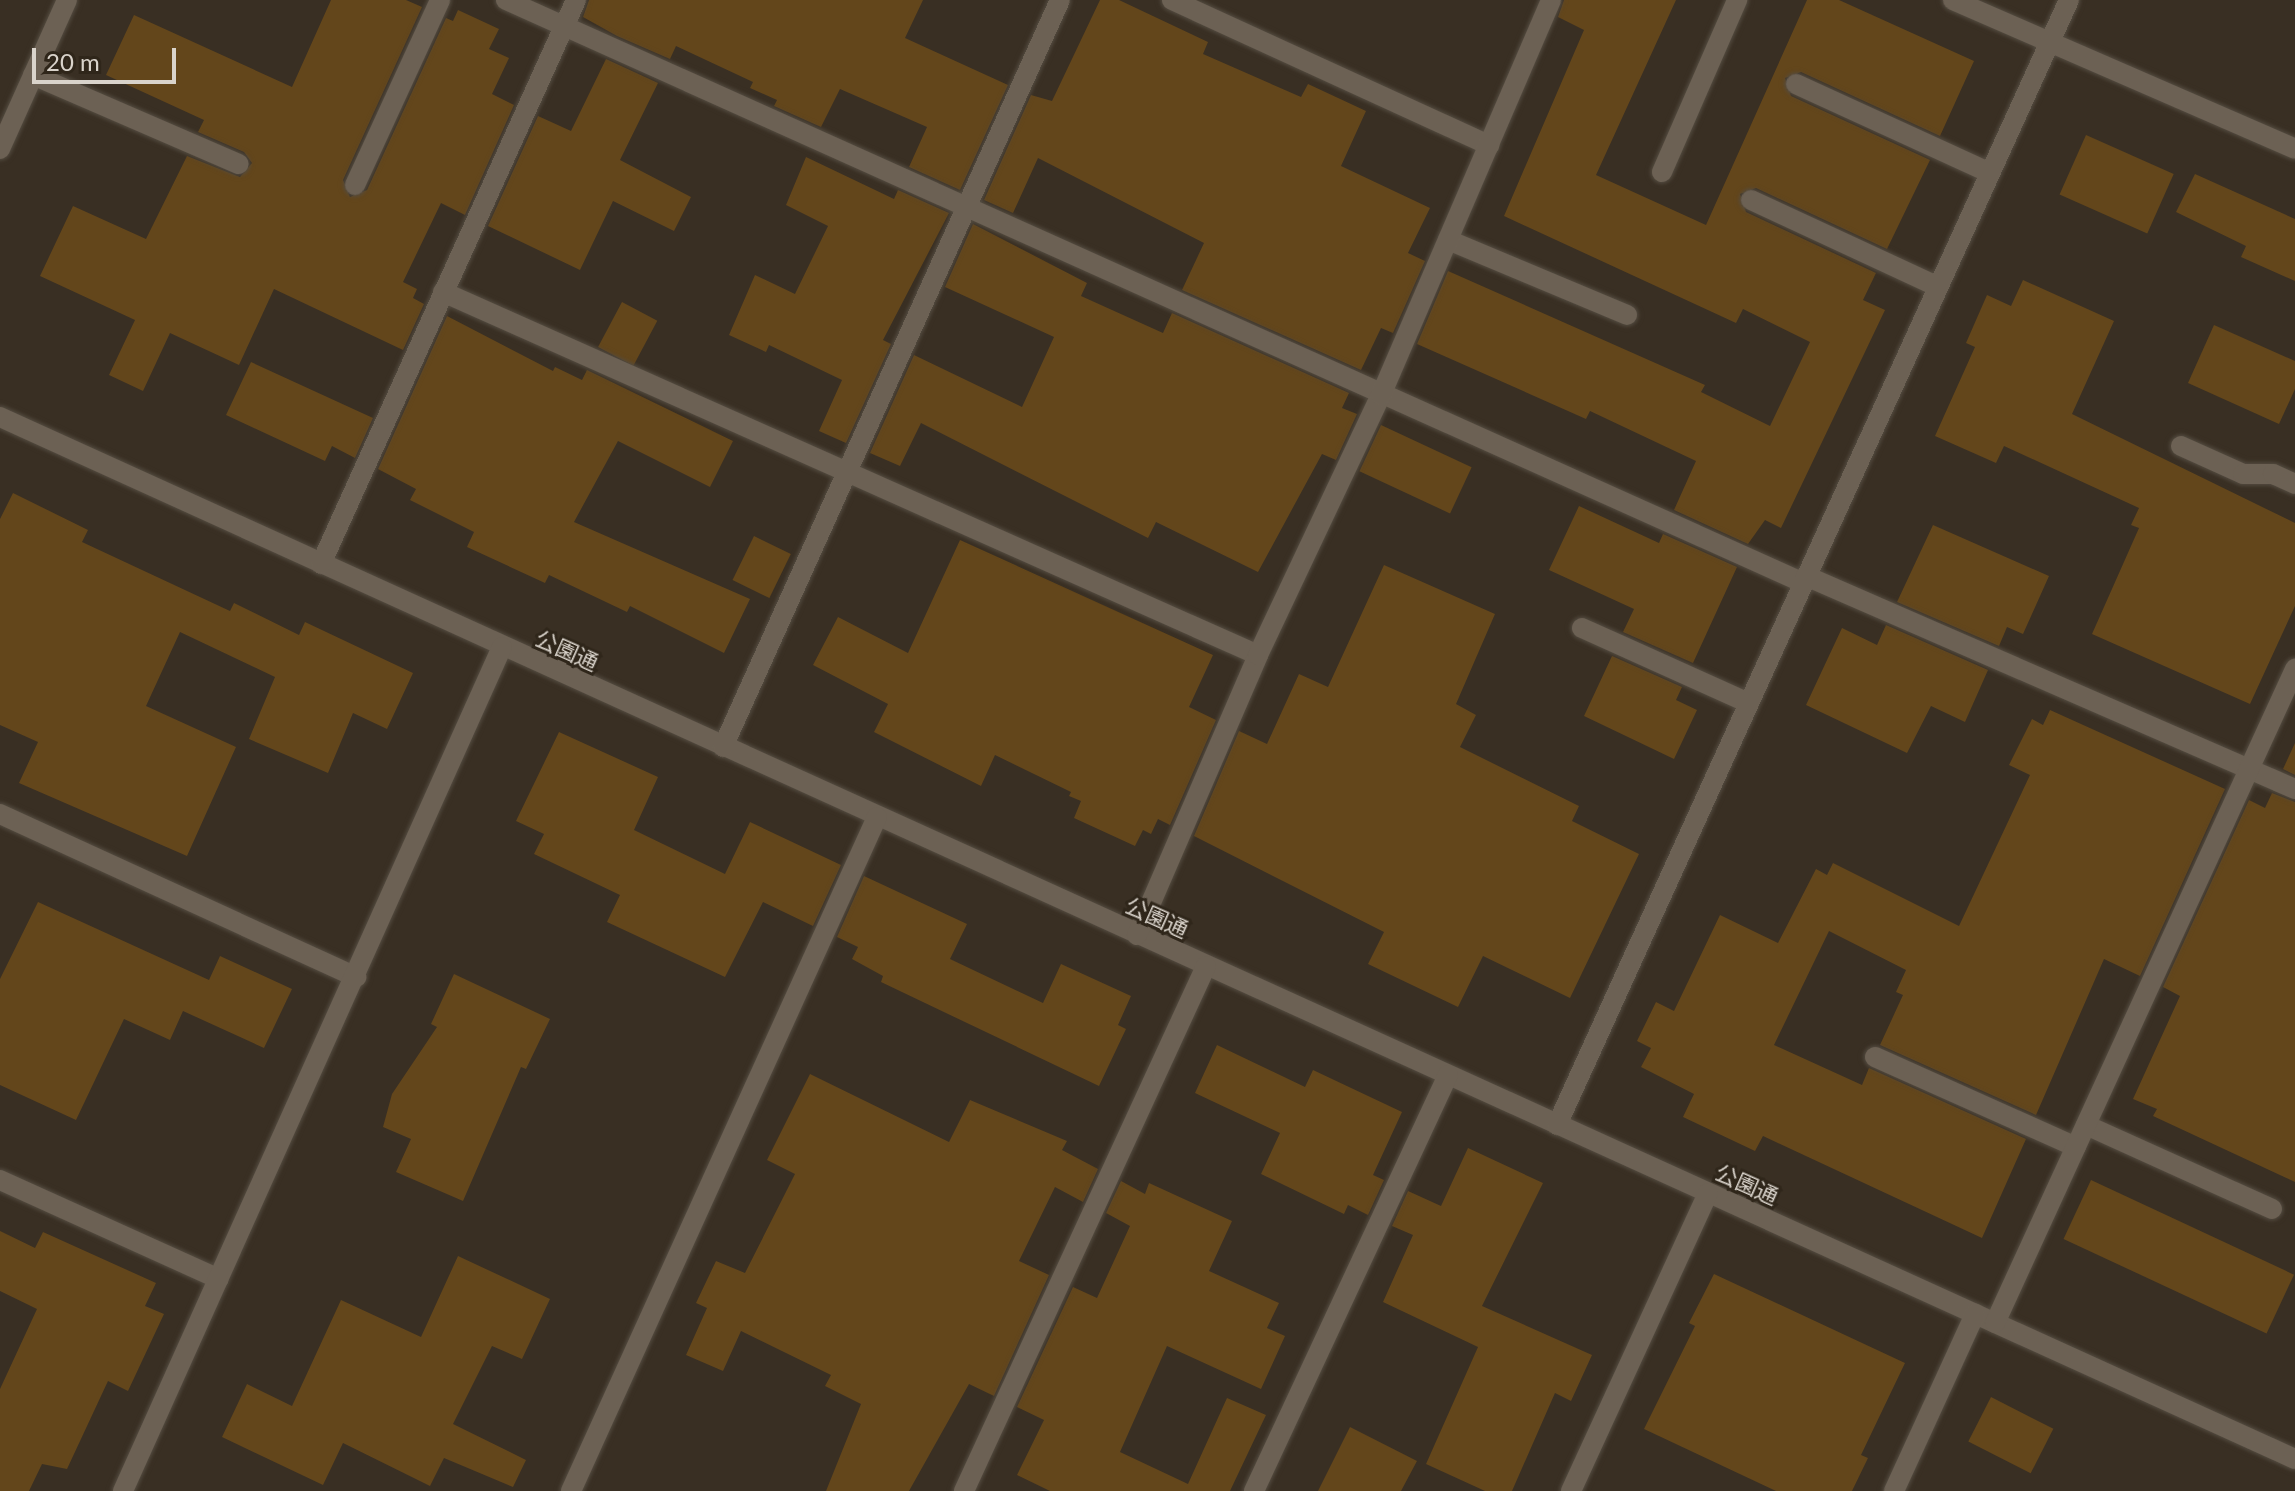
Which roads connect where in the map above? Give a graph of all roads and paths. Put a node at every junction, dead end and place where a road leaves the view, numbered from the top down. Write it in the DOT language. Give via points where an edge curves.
graph roads {
  1 [pos="67,0"];
  2 [pos="440,0"];
  3 [pos="506,0"];
  4 [pos="576,0"];
  5 [pos="1060,0"];
  6 [pos="1172,0"];
  7 [pos="1551,0"];
  8 [pos="1737,0"];
  9 [pos="1953,0"];
  10 [pos="2069,0"];
  11 [pos="565,26"];
  12 [pos="2050,43"];
  13 [pos="33,75"];
  14 [pos="1796,84"];
  15 [pos="1489,145"];
  16 [pos="0,149"];
  17 [pos="2295,149"];
  18 [pos="239,164"];
  19 [pos="1662,172"];
  20 [pos="1990,173"];
  21 [pos="355,185"];
  22 [pos="1751,200"];
  23 [pos="968,206"];
  24 [pos="1448,240"];
  25 [pos="1938,287"];
  26 [pos="443,292"];
  27 [pos="1627,315"];
  28 [pos="1381,395"];
  29 [pos="0,417"];
  30 [pos="2181,446"];
  31 [pos="850,473"];
  32 [pos="2295,484"];
  33 [pos="321,564"];
  34 [pos="1805,579"];
  35 [pos="1582,628"];
  36 [pos="502,647"];
  37 [pos="1258,655"];
  38 [pos="2295,669"];
  39 [pos="1749,703"];
  40 [pos="723,747"];
  41 [pos="2251,769"];
  42 [pos="2295,789"];
  43 [pos="0,814"];
  44 [pos="877,817"];
  45 [pos="1137,935"];
  46 [pos="1206,966"];
  47 [pos="356,977"];
  48 [pos="1875,1057"];
  49 [pos="1448,1075"];
  50 [pos="1557,1125"];
  51 [pos="2086,1125"];
  52 [pos="2076,1147"];
  53 [pos="0,1180"];
  54 [pos="1708,1193"];
  55 [pos="2272,1209"];
  56 [pos="219,1279"];
  57 [pos="1975,1314"];
  58 [pos="1995,1323"];
  59 [pos="2295,1459"];
  60 [pos="123,1491"];
  61 [pos="571,1491"];
  62 [pos="964,1491"];
  63 [pos="1254,1491"];
  64 [pos="1571,1491"];
  65 [pos="1894,1491"];
  1 -- 13 [label="street"];
  2 -- 21 [label="street"];
  3 -- 11 [label="street"];
  4 -- 11 [label="street"];
  5 -- 23 [label="street"];
  6 -- 15 [label="street"];
  7 -- 15 [label="street"];
  8 -- 19 [label="street"];
  9 -- 12 [label="street"];
  10 -- 12 [label="street"];
  11 -- 23 [label="street"];
  11 -- 26 [label="street"];
  12 -- 17 [label="street"];
  12 -- 20 [label="street"];
  13 -- 16 [label="street"];
  13 -- 18 [label="street"];
  14 -- 20 [label="street"];
  15 -- 24 [label="street"];
  20 -- 25 [label="street"];
  22 -- 25 [label="street"];
  23 -- 28 [label="street"];
  23 -- 31 [label="street"];
  24 -- 27 [label="street"];
  24 -- 28 [label="street"];
  25 -- 34 [label="street"];
  26 -- 31 [label="street"];
  26 -- 33 [label="street"];
  28 -- 34 [label="street"];
  28 -- 37 [label="street"];
  29 -- 33 [label="street, 公園通"];
  30 -- 32 [label="street" via="2243,474 2273,474"];
  31 -- 37 [label="street"];
  31 -- 40 [label="street"];
  33 -- 36 [label="street, 公園通"];
  34 -- 39 [label="street"];
  34 -- 41 [label="street"];
  35 -- 39 [label="street"];
  36 -- 40 [label="street, 公園通"];
  36 -- 47 [label="street"];
  37 -- 45 [label="street"];
  38 -- 41 [label="street"];
  39 -- 50 [label="street"];
  40 -- 44 [label="street, 公園通"];
  41 -- 42 [label="street"];
  41 -- 51 [label="street"];
  43 -- 47 [label="street"];
  44 -- 45 [label="street, 公園通"];
  44 -- 61 [label="street"];
  45 -- 46 [label="street, 公園通"];
  46 -- 49 [label="street, 公園通"];
  46 -- 62 [label="street"];
  47 -- 56 [label="street"];
  48 -- 52 [label="street"];
  49 -- 50 [label="street, 公園通"];
  49 -- 63 [label="street"];
  50 -- 54 [label="street, 公園通"];
  51 -- 52 [label="street"];
  51 -- 55 [label="street"];
  52 -- 58 [label="street"];
  53 -- 56 [label="street"];
  54 -- 57 [label="street, 公園通"];
  54 -- 64 [label="street"];
  56 -- 60 [label="street"];
  57 -- 58 [label="street, 公園通"];
  57 -- 65 [label="street"];
  58 -- 59 [label="street, 公園通"];
}
